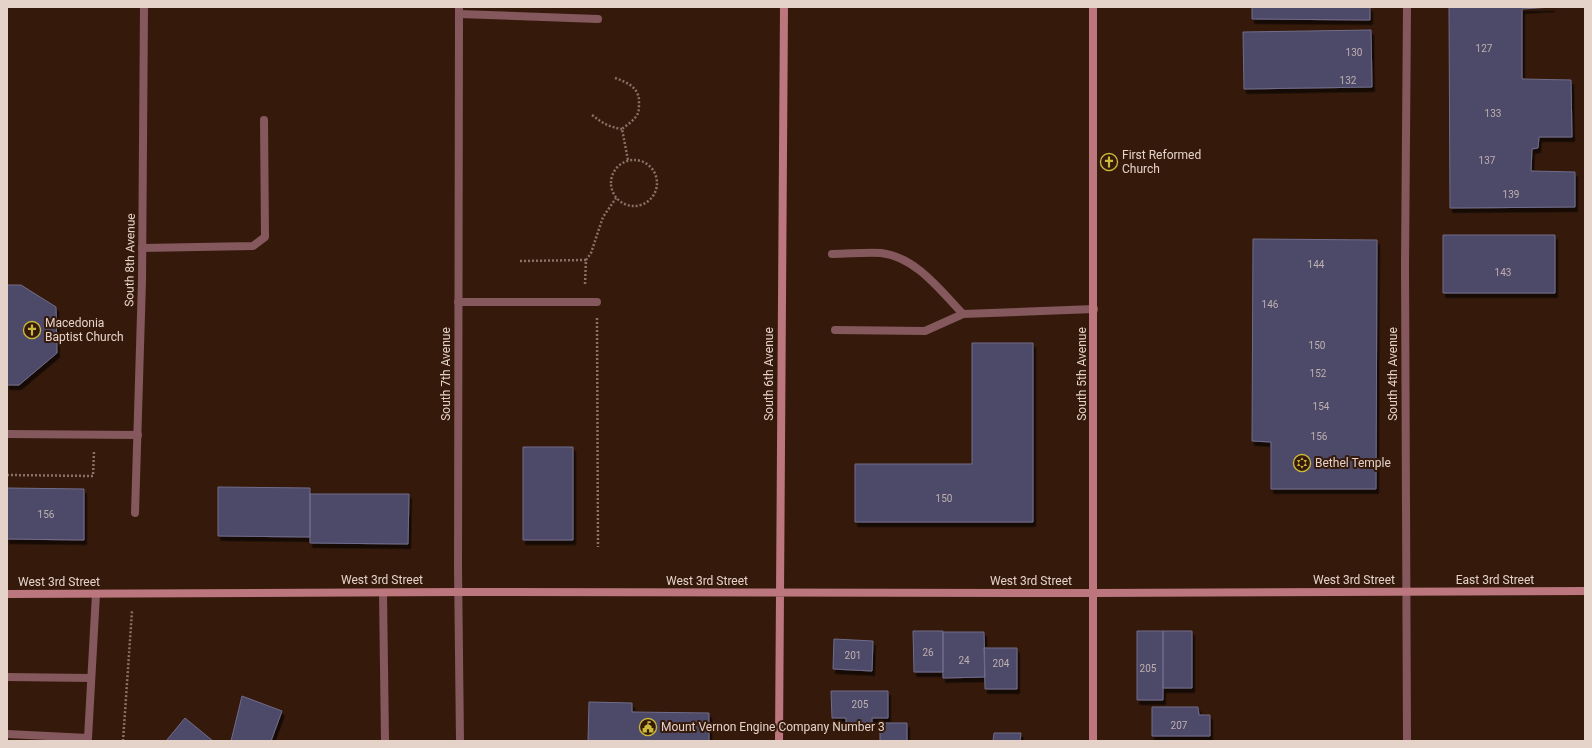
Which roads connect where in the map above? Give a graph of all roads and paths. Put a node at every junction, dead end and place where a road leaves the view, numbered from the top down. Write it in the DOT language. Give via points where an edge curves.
graph roads {
  1 [pos="144,7"];
  2 [pos="784,7"];
  3 [pos="1093,7"];
  4 [pos="1407,7"];
  5 [pos="459,11"];
  6 [pos="598,19"];
  7 [pos="615,78"];
  8 [pos="592,115"];
  9 [pos="264,120"];
  10 [pos="622,129"];
  11 [pos="628,160"];
  12 [pos="616,198"];
  13 [pos="142,248"];
  14 [pos="832,254"];
  15 [pos="586,260"];
  16 [pos="520,261"];
  17 [pos="458,302"];
  18 [pos="584,302"];
  19 [pos="597,302"];
  20 [pos="1094,309"];
  21 [pos="963,314"];
  22 [pos="835,330"];
  23 [pos="7,434"];
  24 [pos="94,435"];
  25 [pos="138,435"];
  26 [pos="7,475"];
  27 [pos="135,513"];
  28 [pos="598,547"];
  29 [pos="1585,591"];
  30 [pos="383,592"];
  31 [pos="458,592"];
  32 [pos="1406,592"];
  33 [pos="780,593"];
  34 [pos="1094,593"];
  35 [pos="7,594"];
  36 [pos="96,594"];
  37 [pos="133,594"];
  38 [pos="7,677"];
  39 [pos="91,678"];
  40 [pos="7,734"];
  41 [pos="123,741"];
  42 [pos="385,741"];
  43 [pos="460,741"];
  44 [pos="779,741"];
  45 [pos="1093,741"];
  46 [pos="1407,741"];
  1 -- 13 [label="street, South 8th Avenue"];
  2 -- 33 [label="street, South 6th Avenue"];
  3 -- 20 [label="street, South 5th Avenue"];
  4 -- 32 [label="street, South 4th Avenue"];
  5 -- 6 [label="street"];
  5 -- 17 [label="street, South 7th Avenue"];
  7 -- 10 [label="path" via="634,87 639,98 638,113"];
  8 -- 10 [label="path" via="610,127"];
  9 -- 13 [label="street" via="265,237 253,246"];
  10 -- 11 [label="path"];
  11 -- 12 [label="path" via="619,165 611,177 612,192"];
  11 -- 12 [label="path" via="640,161 652,169 656,176 655,192 645,203 638,206 622,204"];
  12 -- 15 [label="path" via="603,217 591,253"];
  13 -- 25 [label="street, South 8th Avenue"];
  14 -- 21 [label="street" via="882,253 907,261 927,277"];
  15 -- 16 [label="path"];
  15 -- 18 [label="path"];
  17 -- 18 [label="street"];
  17 -- 31 [label="street, South 7th Avenue"];
  18 -- 19 [label="street"];
  19 -- 28 [label="path"];
  20 -- 21 [label="street"];
  20 -- 34 [label="street, South 5th Avenue"];
  21 -- 22 [label="street" via="925,331"];
  23 -- 24 [label="street"];
  24 -- 25 [label="street"];
  24 -- 26 [label="path" via="93,476"];
  25 -- 27 [label="street, South 8th Avenue"];
  29 -- 32 [label="street, East 3rd Street"];
  30 -- 31 [label="street, West 3rd Street"];
  30 -- 37 [label="street, West 3rd Street"];
  30 -- 42 [label="street"];
  31 -- 33 [label="street, West 3rd Street"];
  31 -- 43 [label="street, South 7th Avenue"];
  32 -- 34 [label="street, West 3rd Street"];
  32 -- 46 [label="street, South 4th Avenue"];
  33 -- 34 [label="street, West 3rd Street"];
  33 -- 44 [label="street, South 6th Avenue"];
  34 -- 45 [label="street, South 5th Avenue"];
  35 -- 36 [label="street, West 3rd Street"];
  36 -- 37 [label="street, West 3rd Street"];
  36 -- 39 [label="street"];
  37 -- 41 [label="path"];
  38 -- 39 [label="street"];
  39 -- 40 [label="street" via="88,738"];
}
